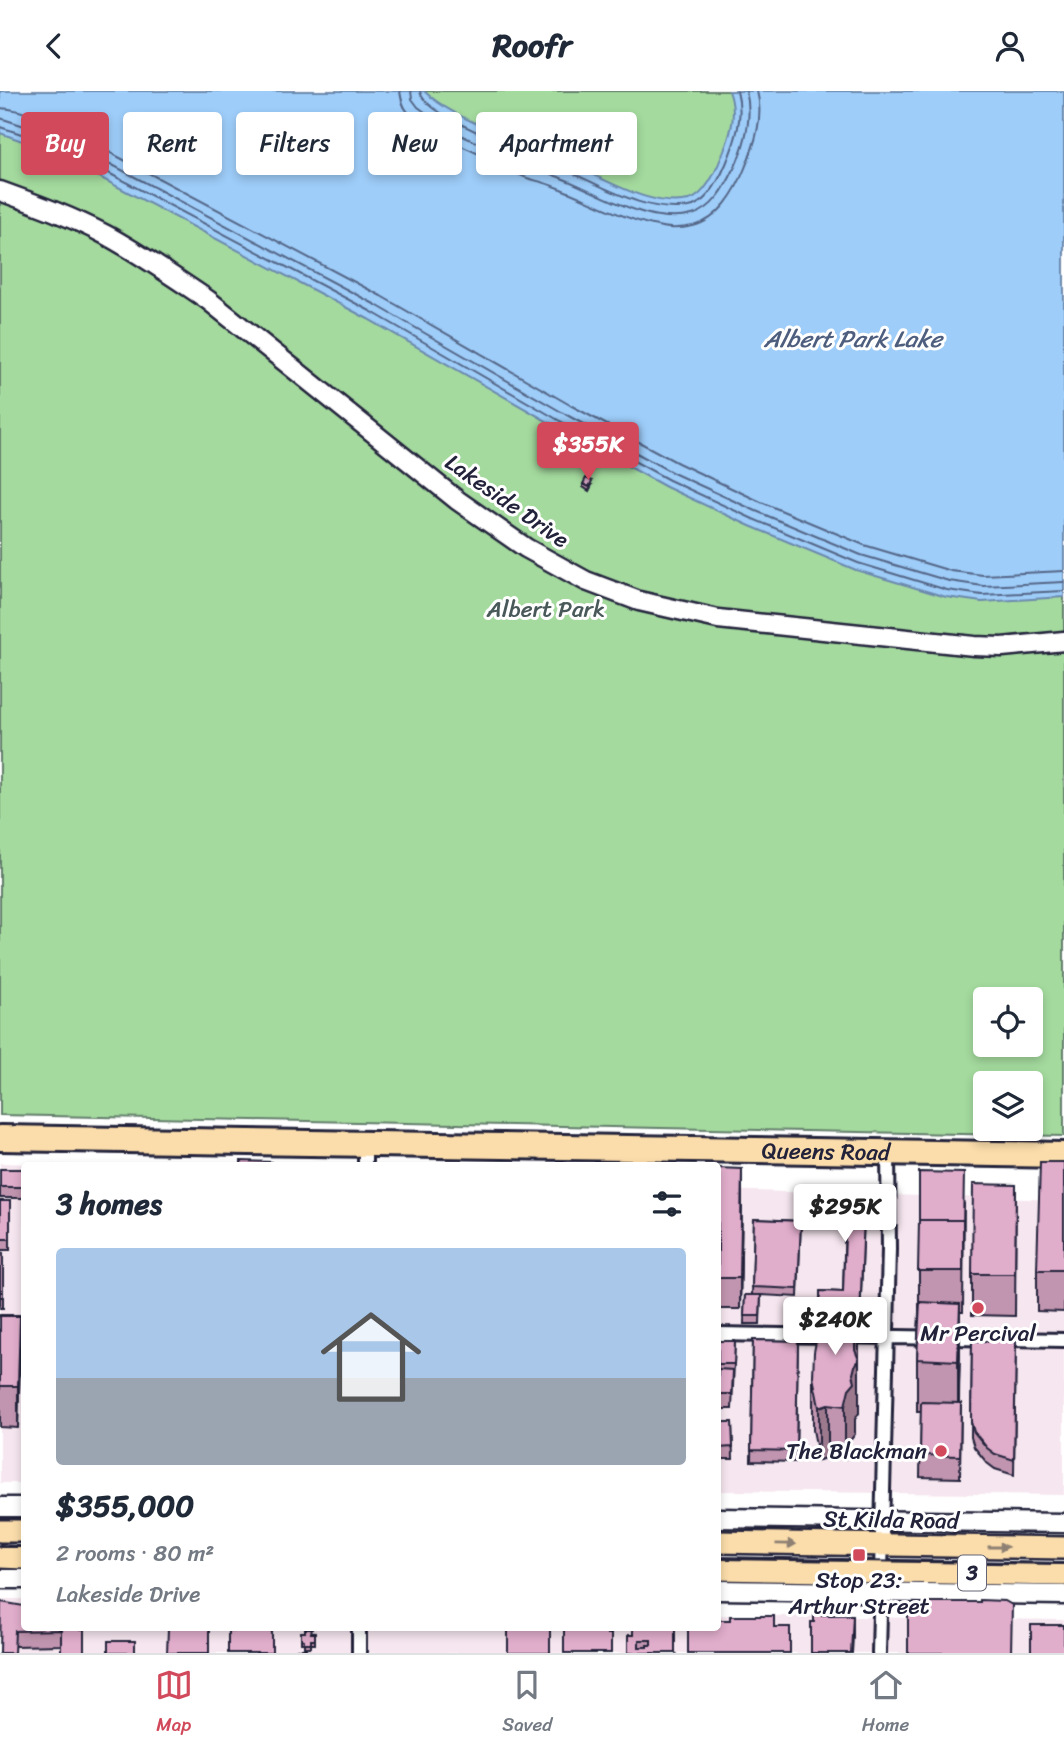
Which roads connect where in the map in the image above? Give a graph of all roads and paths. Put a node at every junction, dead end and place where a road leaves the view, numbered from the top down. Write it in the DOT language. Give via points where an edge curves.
graph roads {
  1 [pos="0,191"];
  2 [pos="1064,641"];
  3 [pos="0,1138"];
  4 [pos="888,1152"];
  5 [pos="365,1155"];
  6 [pos="1064,1155"];
  7 [pos="0,1323"];
  8 [pos="21,1323"];
  9 [pos="721,1334"];
  10 [pos="887,1337"];
  11 [pos="1064,1340"];
  12 [pos="0,1507"];
  13 [pos="21,1507"];
  14 [pos="721,1518"];
  15 [pos="882,1520"];
  16 [pos="1064,1523"];
  17 [pos="0,1531"];
  18 [pos="21,1531"];
  19 [pos="721,1542"];
  20 [pos="1064,1548"];
  21 [pos="0,1557"];
  22 [pos="21,1558"];
  23 [pos="881,1567"];
  24 [pos="721,1569"];
  25 [pos="1064,1575"];
  26 [pos="0,1579"];
  27 [pos="21,1579"];
  28 [pos="721,1590"];
  29 [pos="1064,1595"];
  30 [pos="359,1631"];
  31 [pos="359,1653"];
  32 [pos="879,1653"];
  1 -- 2 [label="street, Lakeside Drive" via="83,223 169,274 208,300 457,500 526,548 586,580 639,601 718,619 974,646"];
  3 -- 5 [label="highway, Queens Road"];
  4 -- 5 [label="highway, Queens Road"];
  4 -- 6 [label="highway, Queens Road"];
  4 -- 10 [label="street"];
  7 -- 8 [label="street"];
  9 -- 10 [label="street"];
  10 -- 11 [label="street"];
  10 -- 15 [label="street"];
  12 -- 13 [label="street"];
  14 -- 15 [label="street, St Kilda Road"];
  15 -- 16 [label="street, St Kilda Road"];
  15 -- 23 [label="street"];
  17 -- 18 [label="main road"];
  19 -- 23 [label="main road, St Kilda Road / 3, one-way"];
  23 -- 20 [label="main road, St Kilda Road / 3, one-way"];
  21 -- 22 [label="main road"];
  23 -- 24 [label="main road, St Kilda Road / 3"];
  23 -- 25 [label="main road, St Kilda Road / 3"];
  23 -- 28 [label="street, St Kilda Road"];
  23 -- 29 [label="street, St Kilda Road"];
  23 -- 32 [label="street"];
  26 -- 27 [label="street"];
  30 -- 31 [label="street"];
}
